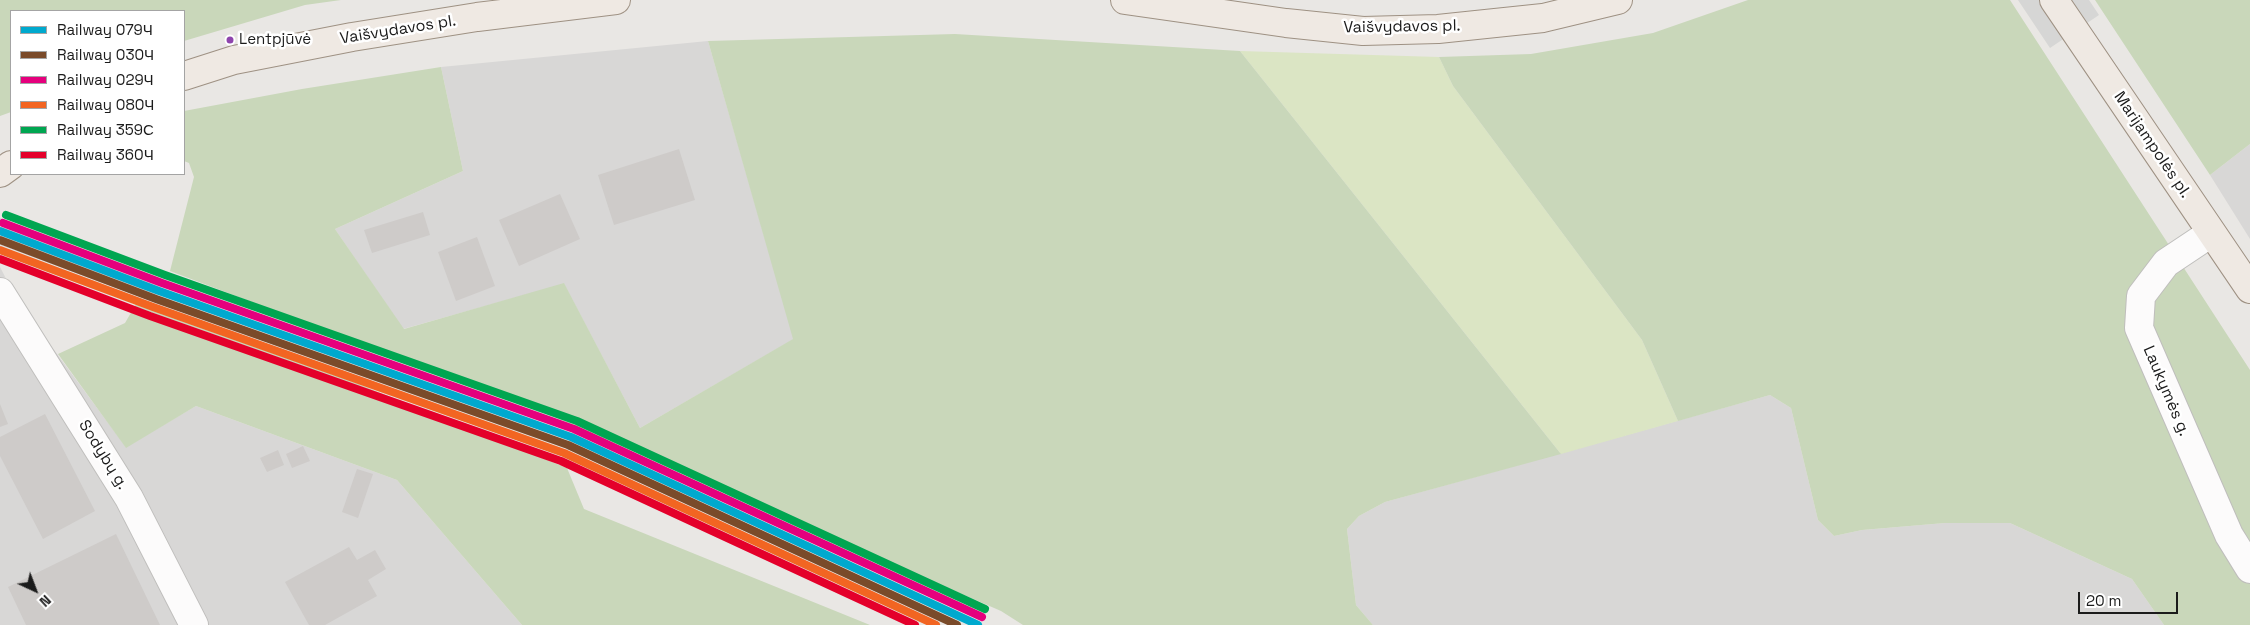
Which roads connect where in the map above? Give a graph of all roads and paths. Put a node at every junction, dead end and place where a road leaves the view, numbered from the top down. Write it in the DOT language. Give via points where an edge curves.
graph roads {
  1 [pos="616,0"];
  2 [pos="1126,0"];
  3 [pos="1618,0"];
  4 [pos="2054,0"];
  5 [pos="185,76"];
  6 [pos="2211,233"];
  7 [pos="2250,289"];
  8 [pos="0,292"];
  9 [pos="2250,569"];
  10 [pos="194,625"];
  1 -- 5 [label="main road, Vaišvydavos pl." via="352,36 234,60"];
  2 -- 3 [label="main road, Vaišvydavos pl." via="1258,20 1364,31 1438,29 1543,18"];
  4 -- 6 [label="main road, Marijampolės pl."];
  6 -- 7 [label="main road, Marijampolės pl."];
  6 -- 9 [label="street, Laukymės g." via="2166,263 2142,296 2139,328 2229,535"];
  8 -- 10 [label="street, Sodybų g." via="130,498"];
}
